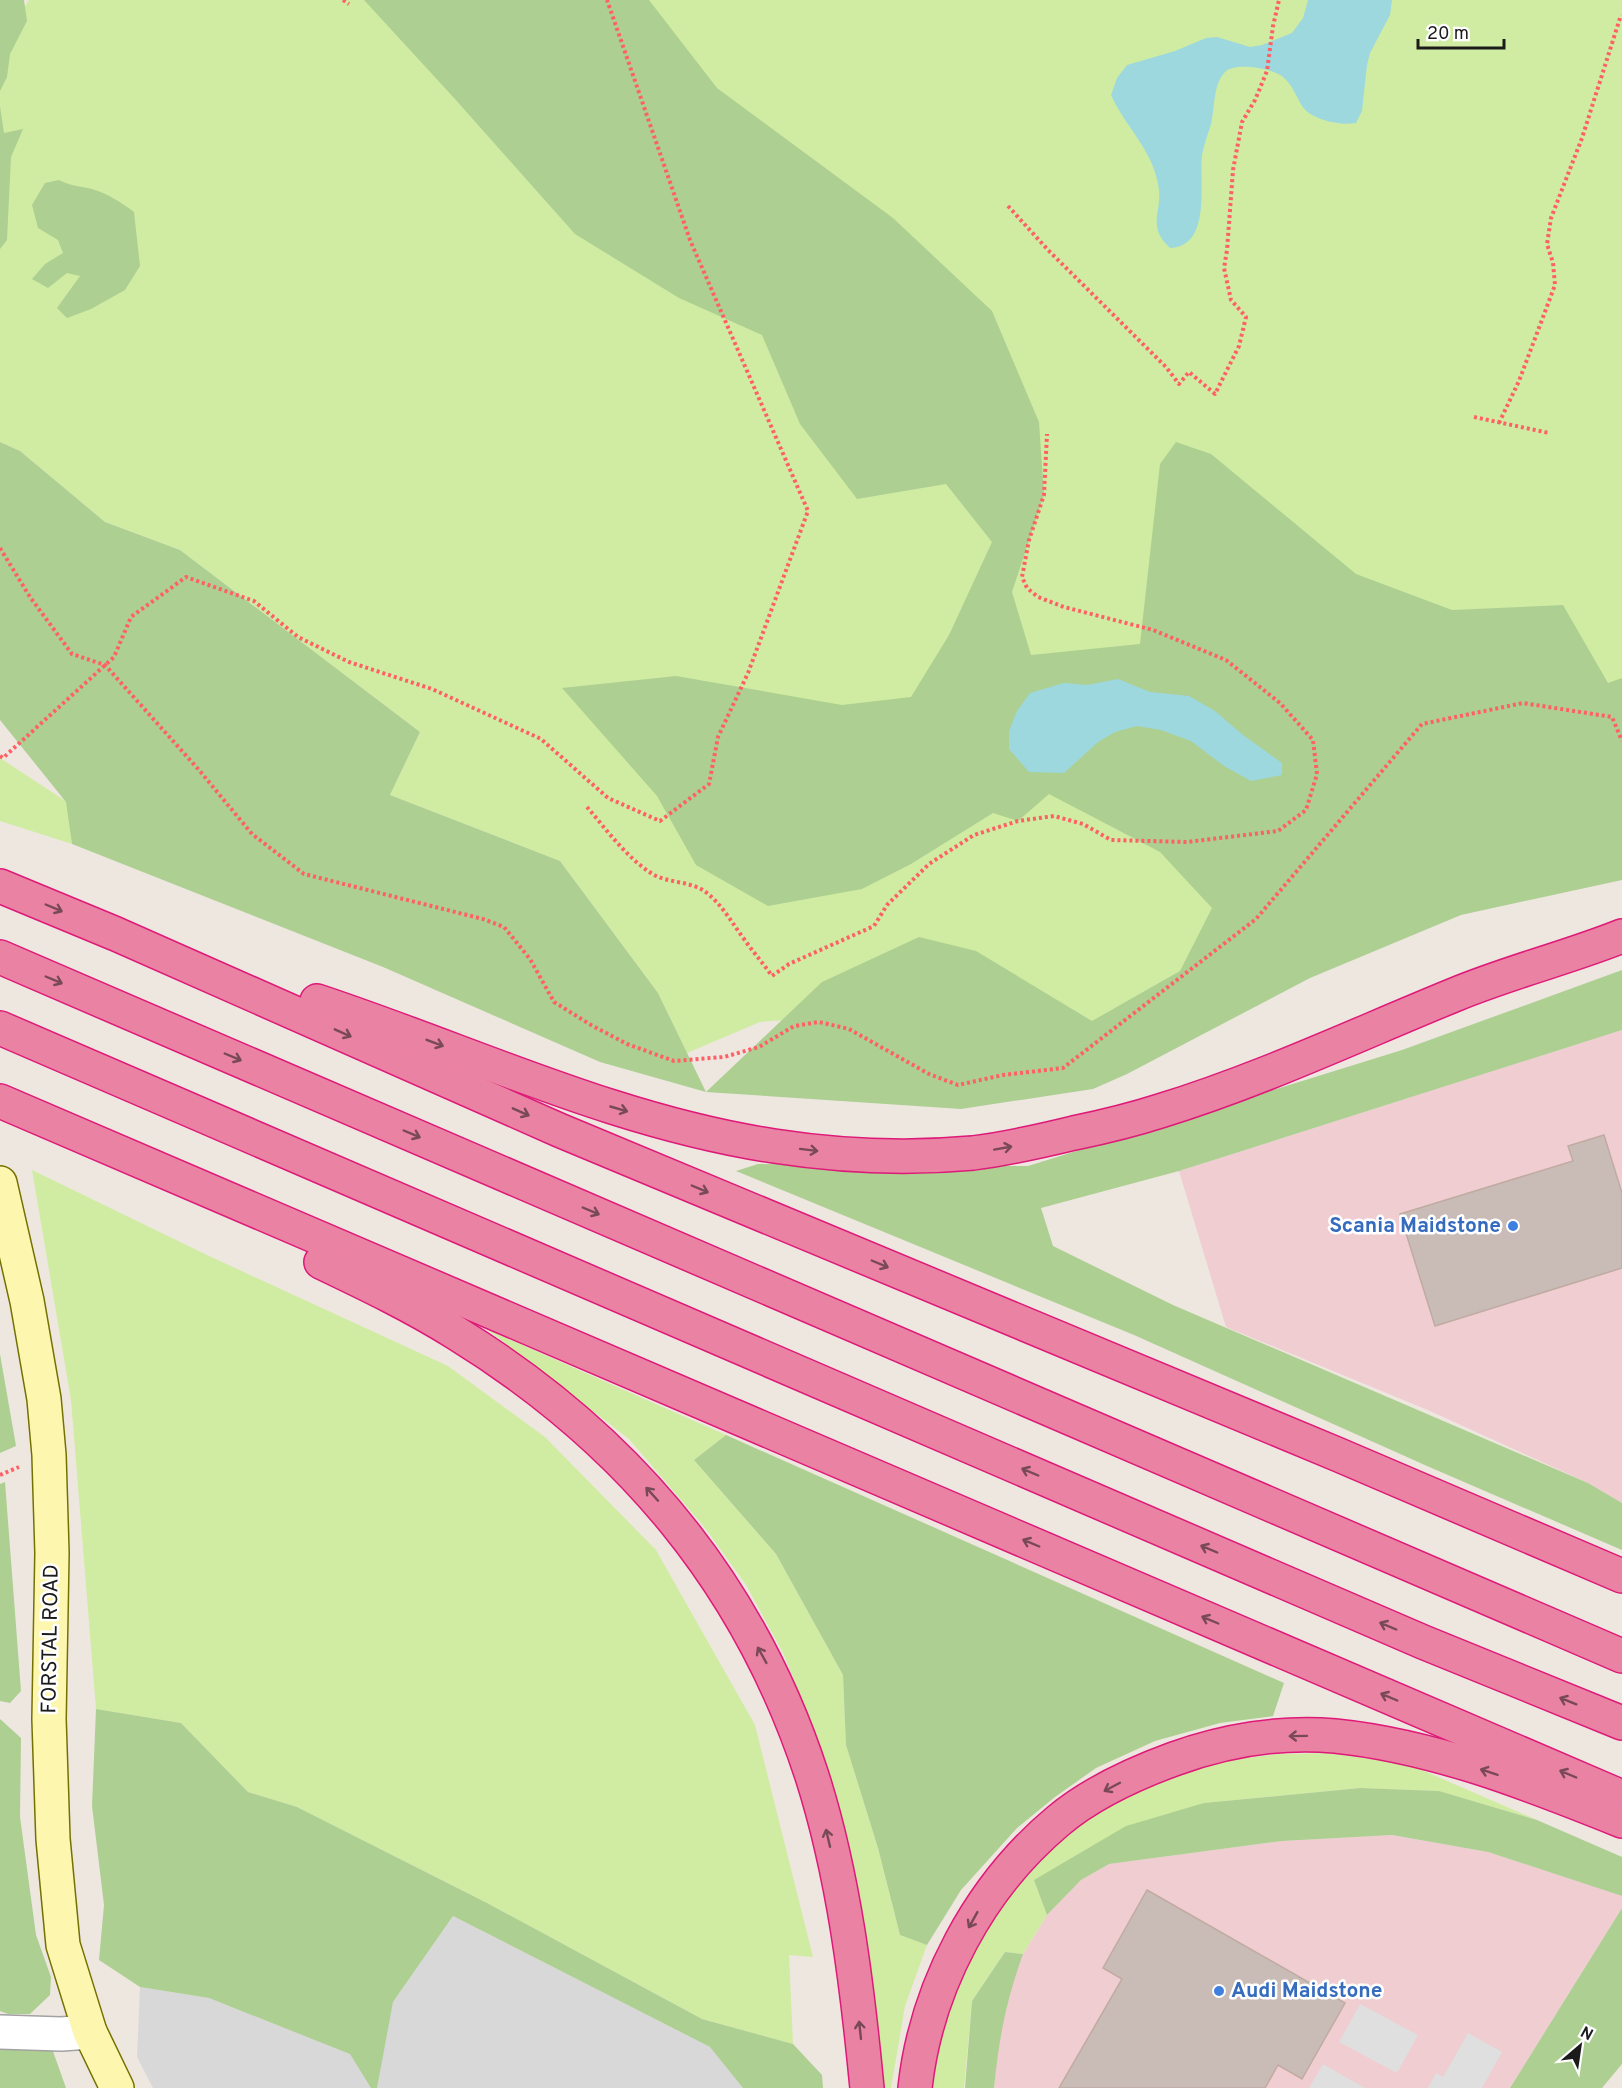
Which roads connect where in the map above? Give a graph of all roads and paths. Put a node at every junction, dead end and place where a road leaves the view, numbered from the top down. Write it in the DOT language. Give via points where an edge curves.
graph roads {
  1 [pos="343,0"];
  2 [pos="607,0"];
  3 [pos="1279,0"];
  4 [pos="349,4"];
  5 [pos="1621,15"];
  6 [pos="1008,206"];
  7 [pos="1474,417"];
  8 [pos="1499,423"];
  9 [pos="1549,433"];
  10 [pos="1047,434"];
  11 [pos="0,548"];
  12 [pos="105,665"];
  13 [pos="1622,741"];
  14 [pos="0,756"];
  15 [pos="587,807"];
  16 [pos="0,886"];
  17 [pos="116,934"];
  18 [pos="1620,937"];
  19 [pos="0,957"];
  20 [pos="0,1028"];
  21 [pos="0,1101"];
  22 [pos="0,1183"];
  23 [pos="1622,1576"];
  24 [pos="1622,1656"];
  25 [pos="1622,1723"];
  26 [pos="1622,1797"];
  27 [pos="1622,1821"];
  28 [pos="0,2032"];
  29 [pos="90,2032"];
  30 [pos="117,2088"];
  31 [pos="867,2088"];
  32 [pos="915,2088"];
  1 -- 4 [label="path"];
  2 -- 12 [label="path" via="690,240 808,511 748,673 718,737 709,784 660,821 608,798 541,739 432,689 349,662 298,637 254,601 186,577 131,617 114,657"];
  3 -- 6 [label="path" via="1267,71 1242,122 1233,170 1224,268 1231,300 1246,317 1239,346 1215,394 1190,372 1179,384 1167,367"];
  5 -- 8 [label="path" via="1582,138 1551,218 1547,244 1555,285"];
  7 -- 8 [label="path"];
  8 -- 9 [label="path"];
  10 -- 15 [label="path" via="1044,495 1022,577 1028,588 1038,597 1064,607 1153,630 1226,660 1280,703 1313,740 1317,774 1306,810 1278,831 1186,842 1111,840 1083,824 1054,816 1018,821 974,835 929,864 887,905 874,926 789,964 772,976 706,891 652,874"];
  11 -- 12 [label="path" via="72,654"];
  12 -- 13 [label="path" via="252,834 304,874 504,927 530,959 554,1002 627,1044 674,1061 724,1057 759,1047 794,1026 819,1022 849,1029 929,1074 958,1085 1063,1068 1256,919 1422,724 1523,704 1612,717"];
  12 -- 14 [label="path" via="3,758"];
  16 -- 17 [label="highway, one-way"];
  17 -- 18 [label="highway, one-way" via="380,1022 598,1103 658,1120 772,1146 906,1155 974,1153 1160,1112 1276,1070 1468,989"];
  17 -- 23 [label="highway, one-way" via="570,1134"];
  19 -- 24 [label="highway, one-way"];
  25 -- 20 [label="highway, one-way" via="1412,1637"];
  26 -- 21 [label="highway, one-way"];
  31 -- 21 [label="highway, one-way" via="845,1919 828,1836 795,1729 770,1670 719,1581 648,1490 567,1412 509,1367 456,1333 396,1298 214,1212"];
  22 -- 29 [label="street, FORSTAL ROAD" via="44,1399 52,1553 49,1719 53,1839 63,1945"];
  27 -- 32 [label="highway, one-way" via="1450,1759 1333,1736 1235,1741 1206,1747 1150,1768 1090,1798 1058,1821 984,1901 934,2003 924,2033"];
  28 -- 29 [label="street"];
  29 -- 30 [label="street, FORSTAL ROAD"];
}
